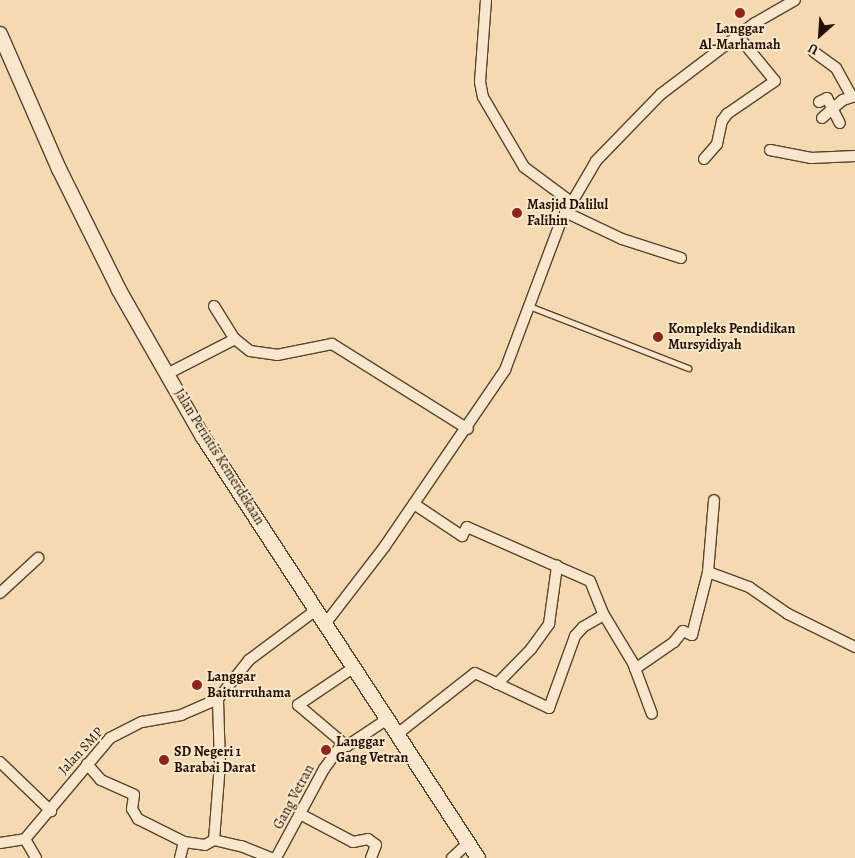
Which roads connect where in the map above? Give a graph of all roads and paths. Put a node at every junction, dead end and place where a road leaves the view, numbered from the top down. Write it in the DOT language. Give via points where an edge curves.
graph roads {
  1 [pos="486,0"];
  2 [pos="795,0"];
  3 [pos="0,34"];
  4 [pos="738,36"];
  5 [pos="814,52"];
  6 [pos="853,96"];
  7 [pos="819,102"];
  8 [pos="834,110"];
  9 [pos="822,118"];
  10 [pos="840,123"];
  11 [pos="770,150"];
  12 [pos="855,156"];
  13 [pos="704,160"];
  14 [pos="570,201"];
  15 [pos="565,212"];
  16 [pos="682,258"];
  17 [pos="214,306"];
  18 [pos="529,306"];
  19 [pos="235,339"];
  20 [pos="688,368"];
  21 [pos="167,374"];
  22 [pos="468,429"];
  23 [pos="714,500"];
  24 [pos="414,504"];
  25 [pos="38,558"];
  26 [pos="557,566"];
  27 [pos="708,572"];
  28 [pos="0,593"];
  29 [pos="316,610"];
  30 [pos="604,616"];
  31 [pos="325,624"];
  32 [pos="855,647"];
  33 [pos="353,668"];
  34 [pos="635,669"];
  35 [pos="497,684"];
  36 [pos="218,699"];
  37 [pos="652,714"];
  38 [pos="386,720"];
  39 [pos="396,735"];
  40 [pos="344,743"];
  41 [pos="0,762"];
  42 [pos="87,764"];
  43 [pos="51,811"];
  44 [pos="300,814"];
  45 [pos="25,839"];
  46 [pos="214,840"];
  47 [pos="184,842"];
  48 [pos="0,843"];
  49 [pos="468,843"];
  50 [pos="279,857"];
  51 [pos="36,858"];
  52 [pos="180,858"];
  53 [pos="371,858"];
  54 [pos="452,858"];
  55 [pos="478,858"];
  1 -- 14 [label="street" via="480,82 483,96 524,167"];
  2 -- 4 [label="street"];
  3 -- 21 [label="main road, Jalan Perintis Kemerdekaan" via="59,169 118,290"];
  4 -- 13 [label="street" via="775,81 728,114 722,121 717,144"];
  4 -- 14 [label="street" via="661,94 596,161"];
  5 -- 6 [label="street" via="836,68"];
  6 -- 8 [label="street"];
  7 -- 8 [label="street" via="827,98"];
  8 -- 9 [label="street"];
  8 -- 10 [label="street"];
  11 -- 12 [label="street" via="811,158"];
  14 -- 15 [label="street"];
  15 -- 16 [label="street" via="622,239"];
  15 -- 18 [label="street"];
  17 -- 19 [label="street"];
  18 -- 20 [label="lane"];
  18 -- 22 [label="street" via="505,370"];
  19 -- 21 [label="street"];
  19 -- 22 [label="street" via="262,355 332,344"];
  21 -- 29 [label="main road, Jalan Perintis Kemerdekaan" via="203,437"];
  22 -- 24 [label="street"];
  23 -- 27 [label="street"];
  24 -- 26 [label="street" via="462,536 468,527"];
  24 -- 31 [label="street"];
  25 -- 28 [label="street"];
  26 -- 30 [label="street" via="590,581"];
  26 -- 35 [label="street" via="549,624 531,649"];
  27 -- 32 [label="street" via="749,587 788,614"];
  27 -- 34 [label="street" via="692,635 683,631 674,642"];
  29 -- 31 [label="main road, Jalan Perintis Kemerdekaan"];
  29 -- 36 [label="street, Jalan SMP" via="249,660"];
  30 -- 34 [label="street"];
  30 -- 35 [label="street" via="575,636 549,708"];
  31 -- 33 [label="main road, Jalan Perintis Kemerdekaan"];
  33 -- 38 [label="main road, Jalan Perintis Kemerdekaan"];
  33 -- 40 [label="street" via="298,705"];
  34 -- 37 [label="street"];
  35 -- 39 [label="street" via="472,674"];
  36 -- 42 [label="street, Jalan SMP" via="181,715 125,729 110,738"];
  36 -- 46 [label="street" via="220,764"];
  38 -- 39 [label="main road, Jalan Perintis Kemerdekaan"];
  38 -- 40 [label="street, Gang Vetran" via="347,746"];
  39 -- 49 [label="main road, Jalan Perintis Kemerdekaan"];
  40 -- 44 [label="street, Gang Vetran" via="324,769"];
  41 -- 43 [label="street"];
  42 -- 43 [label="street, Jalan SMP"];
  42 -- 47 [label="street" via="101,780 134,795 132,809 138,819"];
  43 -- 45 [label="street, Jalan SMP"];
  44 -- 50 [label="street, Gang Vetran"];
  44 -- 53 [label="street" via="353,842 368,839 376,845"];
  45 -- 48 [label="street"];
  45 -- 51 [label="street"];
  46 -- 47 [label="street, Gang Vetran" via="205,845"];
  46 -- 50 [label="street, Gang Vetran"];
  47 -- 52 [label="street"];
  49 -- 54 [label="street"];
  49 -- 55 [label="main road, Jalan Perintis Kemerdekaan"];
}
